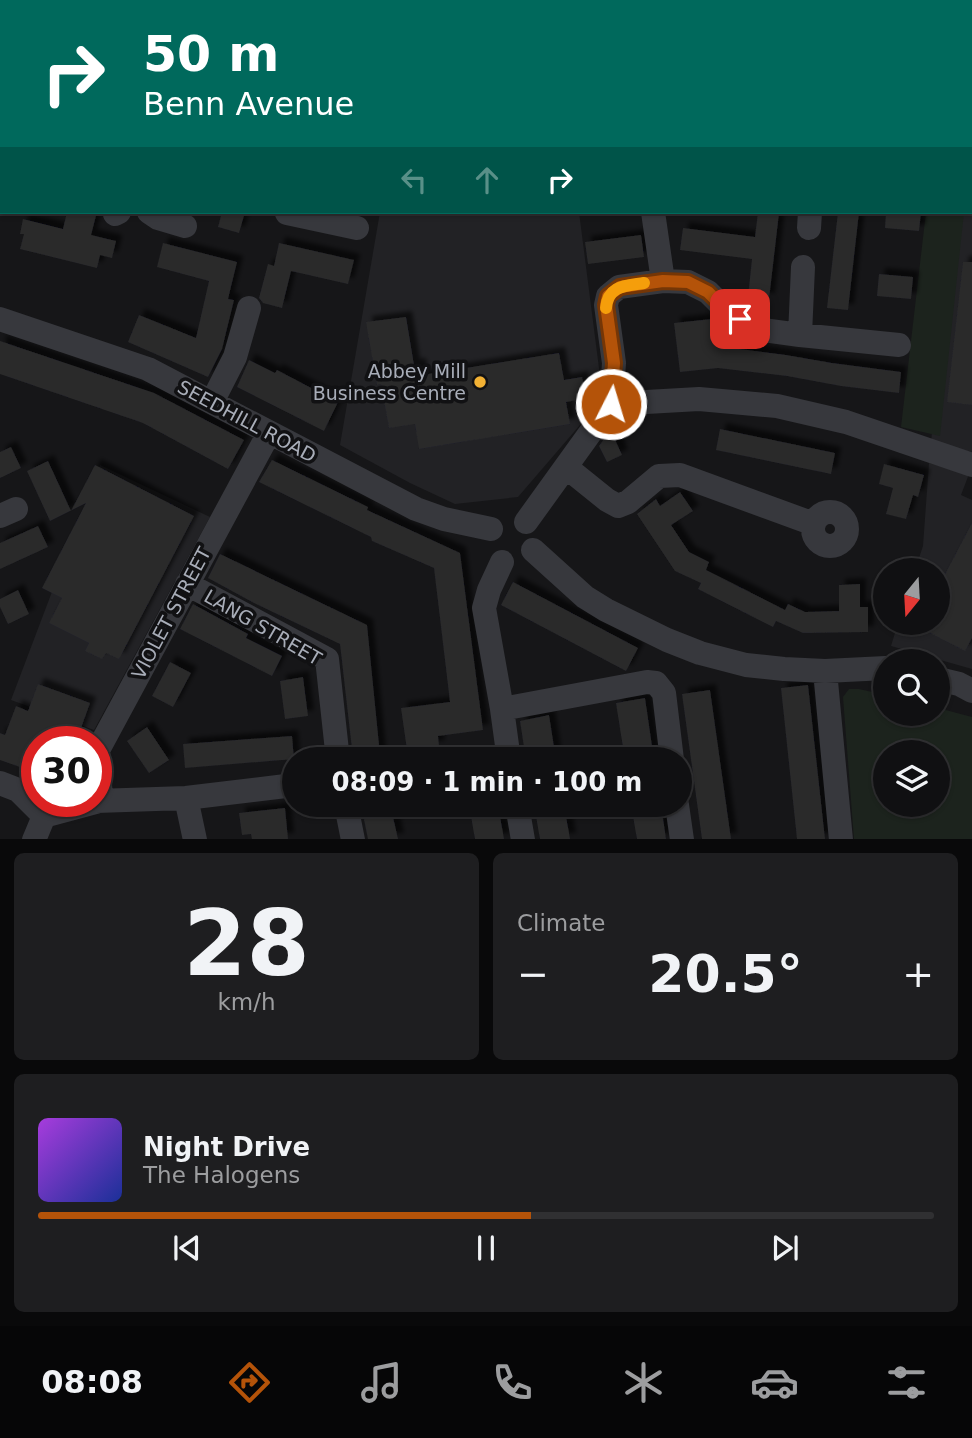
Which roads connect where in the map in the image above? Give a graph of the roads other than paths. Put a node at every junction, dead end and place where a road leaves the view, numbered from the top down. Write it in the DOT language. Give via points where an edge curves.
graph roads {
  1 [pos="152,214"];
  2 [pos="653,214"];
  3 [pos="285,218"];
  4 [pos="185,226"];
  5 [pos="357,228"];
  6 [pos="803,267"];
  7 [pos="663,281"];
  8 [pos="248,308"];
  9 [pos="0,319"];
  10 [pos="800,335"];
  11 [pos="899,345"];
  12 [pos="212,402"];
  13 [pos="611,404"];
  14 [pos="269,433"];
  15 [pos="972,465"];
  16 [pos="566,467"];
  17 [pos="526,522"];
  18 [pos="814,524"];
  19 [pos="491,529"];
  20 [pos="533,550"];
  21 [pos="502,562"];
  22 [pos="187,584"];
  23 [pos="873,669"];
  24 [pos="825,671"];
  25 [pos="950,681"];
  26 [pos="972,691"];
  27 [pos="502,709"];
  28 [pos="111,726"];
  29 [pos="337,747"];
  30 [pos="508,747"];
  31 [pos="670,747"];
  32 [pos="0,783"];
  33 [pos="282,786"];
  34 [pos="21,793"];
  35 [pos="186,798"];
  36 [pos="112,801"];
  37 [pos="44,817"];
  38 [pos="348,817"];
  39 [pos="519,817"];
  40 [pos="679,817"];
  41 [pos="34,839"];
  42 [pos="195,839"];
  43 [pos="353,839"];
  44 [pos="523,839"];
  45 [pos="682,839"];
  46 [pos="841,839"];
  1 -- 4 [label="street"];
  2 -- 7 [label="street"];
  3 -- 5 [label="street"];
  6 -- 10 [label="street"];
  7 -- 10 [label="street" via="688,282 708,292 728,312 756,329"];
  7 -- 13 [label="street" via="620,287 608,296 614,363"];
  8 -- 12 [label="street" via="235,357"];
  9 -- 12 [label="street, SEEDHILL ROAD" via="148,369"];
  10 -- 11 [label="street"];
  12 -- 14 [label="street, SEEDHILL ROAD"];
  13 -- 15 [label="street" via="698,399 777,406 846,422"];
  13 -- 16 [label="street"];
  14 -- 19 [label="street, SEEDHILL ROAD" via="416,509"];
  14 -- 22 [label="street, VIOLET STREET"];
  16 -- 17 [label="street"];
  16 -- 18 [label="street" via="618,506 659,475 680,475"];
  17 -- 19 [label="street" via="508,518"];
  17 -- 20 [label="street" via="535,537"];
  19 -- 21 [label="street" via="489,547"];
  20 -- 21 [label="street" via="519,563"];
  20 -- 24 [label="street" via="585,597 667,640 746,665"];
  21 -- 27 [label="street" via="484,608"];
  22 -- 28 [label="street, VIOLET STREET"];
  22 -- 29 [label="street, LANG STREET" via="327,659"];
  23 -- 24 [label="street"];
  24 -- 46 [label="street"];
  25 -- 26 [label="street"];
  27 -- 30 [label="street"];
  27 -- 31 [label="street" via="656,682 664,692"];
  32 -- 34 [label="street"];
  33 -- 35 [label="street"];
  35 -- 36 [label="street"];
  35 -- 42 [label="street"];
  37 -- 41 [label="street"];
  38 -- 43 [label="street"];
  39 -- 44 [label="street"];
  40 -- 45 [label="street"];
}
